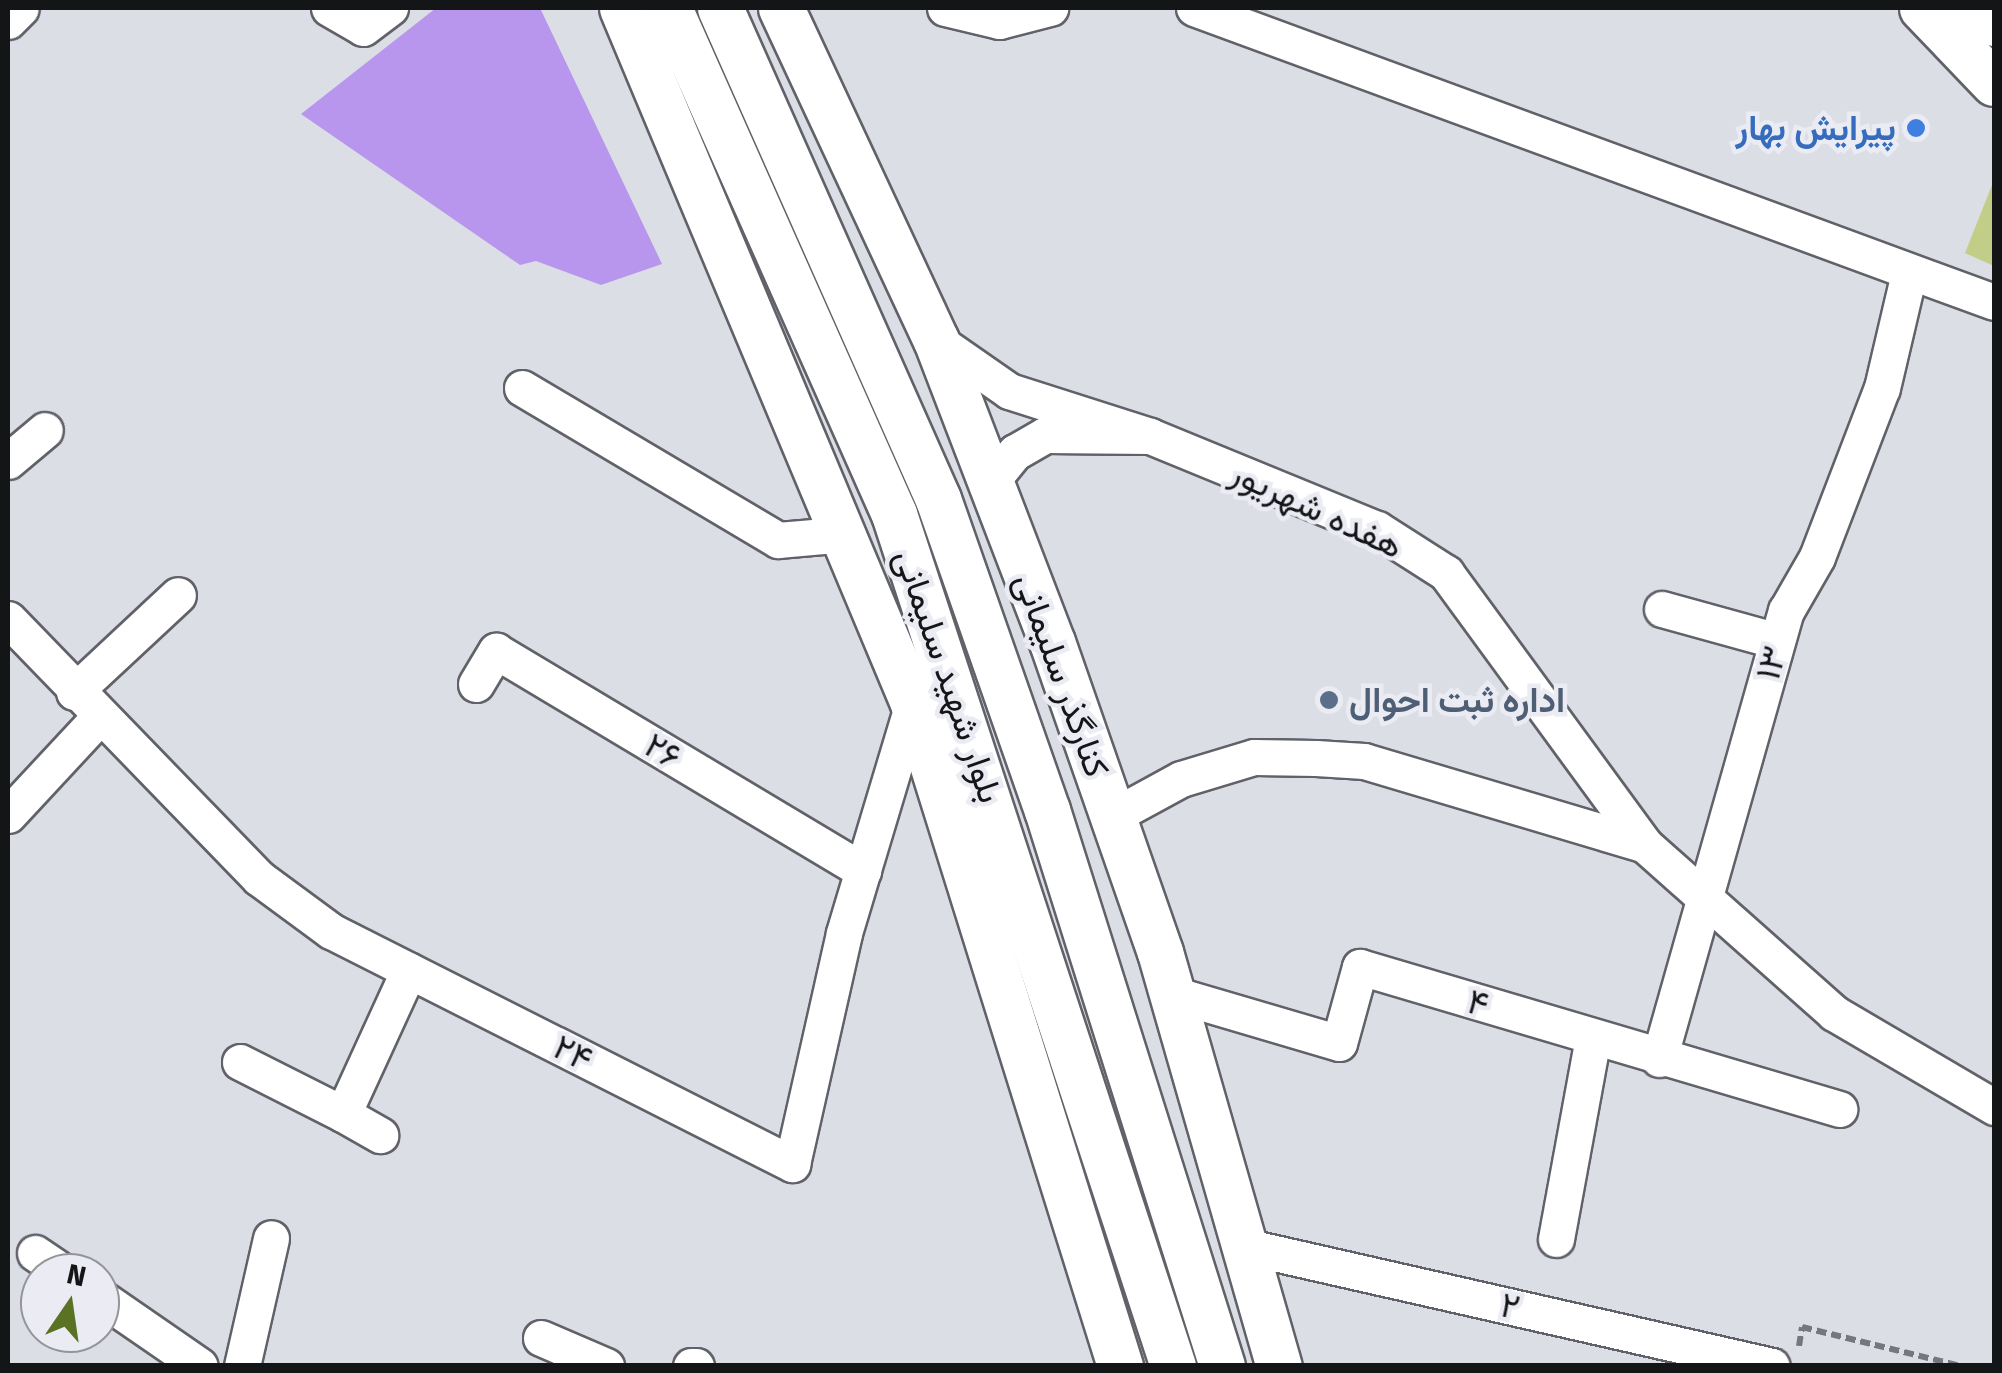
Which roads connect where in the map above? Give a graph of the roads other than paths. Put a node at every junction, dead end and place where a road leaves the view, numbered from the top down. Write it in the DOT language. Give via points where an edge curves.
graph roads {
  1 [pos="21,8"];
  2 [pos="328,8"];
  3 [pos="622,8"];
  4 [pos="669,8"];
  5 [pos="720,8"];
  6 [pos="781,8"];
  7 [pos="944,8"];
  8 [pos="1050,8"];
  9 [pos="1194,8"];
  10 [pos="1922,8"];
  11 [pos="1944,8"];
  12 [pos="377,18"];
  13 [pos="8,21"];
  14 [pos="1994,23"];
  15 [pos="1994,84"];
  16 [pos="1908,277"];
  17 [pos="1994,302"];
  18 [pos="936,340"];
  19 [pos="522,388"];
  20 [pos="45,430"];
  21 [pos="1150,436"];
  22 [pos="8,461"];
  23 [pos="991,482"];
  24 [pos="846,534"];
  25 [pos="178,596"];
  26 [pos="1662,609"];
  27 [pos="8,619"];
  28 [pos="1777,641"];
  29 [pos="476,684"];
  30 [pos="913,703"];
  31 [pos="86,705"];
  32 [pos="8,815"];
  33 [pos="1114,816"];
  34 [pos="1645,846"];
  35 [pos="863,871"];
  36 [pos="1706,892"];
  37 [pos="410,970"];
  38 [pos="1173,994"];
  39 [pos="1593,1038"];
  40 [pos="1659,1059"];
  41 [pos="240,1062"];
  42 [pos="1994,1107"];
  43 [pos="1838,1108"];
  44 [pos="343,1114"];
  45 [pos="380,1134"];
  46 [pos="271,1238"];
  47 [pos="1556,1239"];
  48 [pos="1248,1248"];
  49 [pos="120,1311"];
  50 [pos="540,1338"];
  51 [pos="200,1366"];
  52 [pos="242,1366"];
  53 [pos="606,1366"];
  54 [pos="1120,1366"];
  55 [pos="1173,1366"];
  56 [pos="1222,1366"];
  57 [pos="1279,1366"];
  58 [pos="1772,1366"];
  1 -- 13 [label="street"];
  2 -- 12 [label="street"];
  3 -- 24 [label="main road"];
  4 -- 55 [label="main road, بلوار شهید سلیمانی" via="894,514"];
  5 -- 56 [label="main road, بلوار شهید سلیمانی" via="938,499 1047,810"];
  6 -- 18 [label="main road, کنارگذر سلیمانی"];
  7 -- 8 [label="street" via="999,21"];
  9 -- 16 [label="street"];
  10 -- 15 [label="main road"];
  11 -- 14 [label="main road"];
  16 -- 17 [label="street"];
  16 -- 28 [label="street, ۱۳" via="1882,388"];
  18 -- 21 [label="street, هفده شهریور" via="1010,391"];
  18 -- 23 [label="main road, کنارگذر سلیمانی"];
  19 -- 24 [label="street" via="778,540"];
  20 -- 22 [label="street"];
  21 -- 23 [label="street" via="1045,435 1014,452"];
  21 -- 34 [label="street, هفده شهریور" via="1377,529 1446,573"];
  23 -- 33 [label="main road, کنارگذر سلیمانی"];
  24 -- 30 [label="main road"];
  25 -- 31 [label="street"];
  26 -- 28 [label="street"];
  27 -- 31 [label="street, ۲۴"];
  28 -- 36 [label="street, ۱۳"];
  29 -- 35 [label="street, ۲۶" via="496,651"];
  30 -- 35 [label="street, ۲۴"];
  30 -- 54 [label="main road"];
  31 -- 32 [label="street"];
  31 -- 37 [label="street, ۲۴" via="259,878 331,930"];
  33 -- 34 [label="street, هفده شهریور" via="1181,779 1254,756 1316,758 1364,761"];
  33 -- 38 [label="main road, کنارگذر سلیمانی"];
  34 -- 36 [label="street, هفده شهریور"];
  35 -- 37 [label="street, ۲۴" via="792,1164"];
  36 -- 40 [label="street, ۱۳"];
  36 -- 42 [label="street, هفده شهریور" via="1834,1013"];
  37 -- 44 [label="street"];
  38 -- 39 [label="street, ۴" via="1339,1044 1360,967"];
  38 -- 48 [label="main road, کنارگذر سلیمانی"];
  39 -- 40 [label="street, ۴"];
  39 -- 47 [label="street"];
  40 -- 43 [label="street, ۴"];
  41 -- 44 [label="street"];
  44 -- 45 [label="street"];
  46 -- 52 [label="street"];
  48 -- 57 [label="main road, کنارگذر سلیمانی"];
  48 -- 58 [label="street, ۲"];
  49 -- 51 [label="street"];
  50 -- 53 [label="street"];
}
